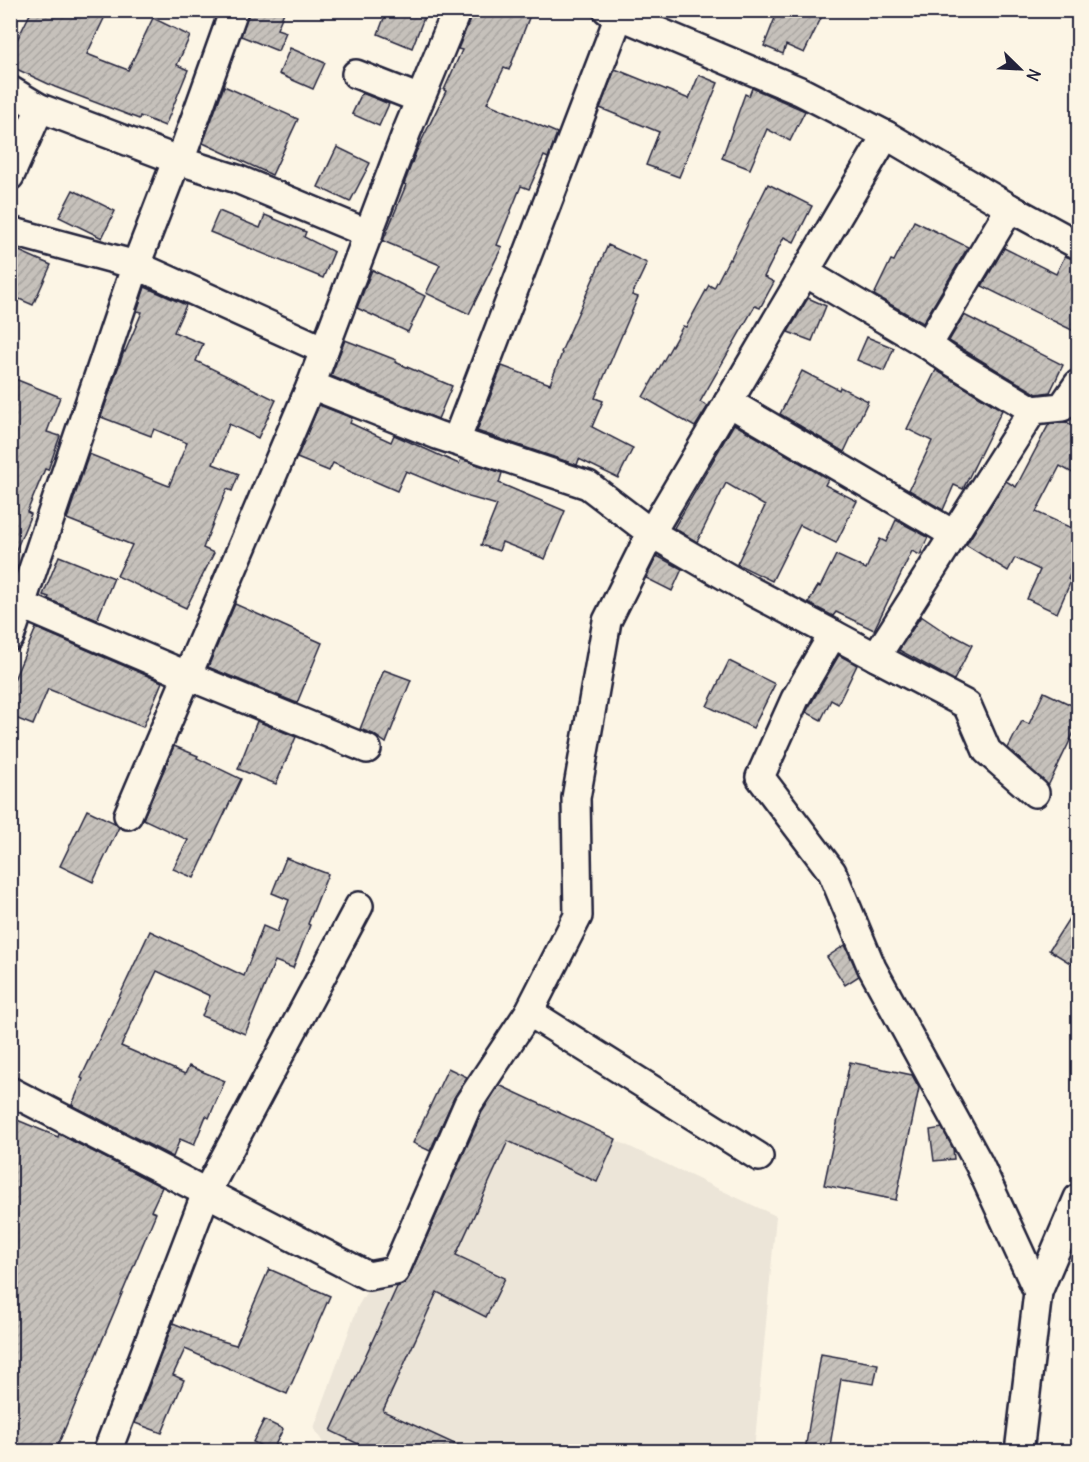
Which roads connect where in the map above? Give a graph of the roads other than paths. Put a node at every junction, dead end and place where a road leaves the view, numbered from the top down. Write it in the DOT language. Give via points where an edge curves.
graph roads {
  1 [pos="456,10"];
  2 [pos="226,13"];
  3 [pos="613,13"];
  4 [pos="356,74"];
  5 [pos="10,90"];
  6 [pos="420,99"];
  7 [pos="40,108"];
  8 [pos="886,135"];
  9 [pos="178,160"];
  10 [pos="10,176"];
  11 [pos="1010,208"];
  12 [pos="10,231"];
  13 [pos="369,234"];
  14 [pos="1078,245"];
  15 [pos="136,265"];
  16 [pos="806,273"];
  17 [pos="928,345"];
  18 [pos="324,350"];
  19 [pos="1078,384"];
  20 [pos="311,385"];
  21 [pos="728,402"];
  22 [pos="1033,410"];
  23 [pos="456,441"];
  24 [pos="651,534"];
  25 [pos="953,534"];
  26 [pos="22,605"];
  27 [pos="833,634"];
  28 [pos="10,637"];
  29 [pos="876,657"];
  30 [pos="186,675"];
  31 [pos="367,749"];
  32 [pos="1035,793"];
  33 [pos="128,815"];
  34 [pos="359,906"];
  35 [pos="529,1012"];
  36 [pos="10,1091"];
  37 [pos="759,1157"];
  38 [pos="206,1193"];
  39 [pos="1078,1198"];
  40 [pos="1038,1292"];
  41 [pos="108,1452"];
  42 [pos="1019,1452"];
  1 -- 6 [label="street"];
  2 -- 9 [label="street"];
  3 -- 8 [label="street" via="801,92"];
  3 -- 23 [label="street"];
  4 -- 6 [label="street"];
  5 -- 7 [label="street"];
  6 -- 13 [label="street"];
  7 -- 9 [label="street"];
  7 -- 10 [label="street"];
  8 -- 11 [label="street"];
  8 -- 16 [label="street"];
  9 -- 13 [label="street" via="237,179"];
  9 -- 15 [label="street"];
  11 -- 14 [label="street"];
  11 -- 17 [label="street"];
  12 -- 15 [label="street"];
  13 -- 18 [label="street"];
  15 -- 18 [label="street"];
  15 -- 26 [label="street"];
  16 -- 17 [label="street"];
  16 -- 21 [label="street"];
  17 -- 22 [label="street"];
  18 -- 20 [label="street"];
  19 -- 22 [label="street" via="1062,407"];
  20 -- 23 [label="street"];
  20 -- 30 [label="street"];
  21 -- 24 [label="street"];
  21 -- 25 [label="street"];
  22 -- 25 [label="street"];
  23 -- 24 [label="street" via="588,485"];
  24 -- 27 [label="street"];
  24 -- 35 [label="street" via="607,621 576,798 578,916"];
  25 -- 29 [label="street"];
  26 -- 28 [label="street"];
  26 -- 30 [label="street"];
  27 -- 29 [label="street"];
  27 -- 40 [label="street" via="795,699 760,777 832,872 872,968 980,1164"];
  29 -- 32 [label="street" via="967,705 987,751"];
  30 -- 31 [label="street"];
  30 -- 33 [label="street"];
  34 -- 38 [label="street"];
  35 -- 37 [label="street"];
  35 -- 38 [label="street" via="468,1104 394,1271 368,1276"];
  36 -- 38 [label="street"];
  38 -- 41 [label="street"];
  39 -- 40 [label="street"];
  40 -- 42 [label="street"];
}
